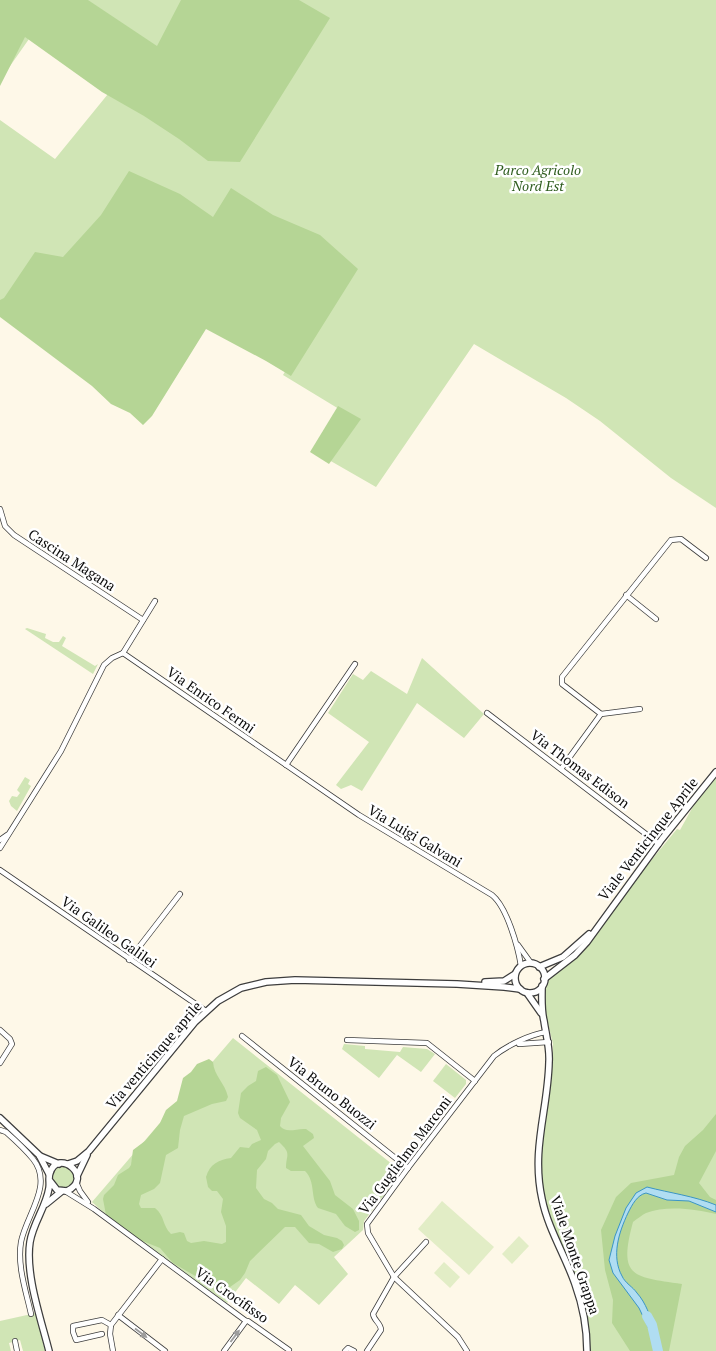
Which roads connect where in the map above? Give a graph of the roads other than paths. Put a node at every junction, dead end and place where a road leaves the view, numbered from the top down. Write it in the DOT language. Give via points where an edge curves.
graph roads {
  1 [pos="0,508"];
  2 [pos="706,558"];
  3 [pos="626,595"];
  4 [pos="155,601"];
  5 [pos="656,619"];
  6 [pos="143,620"];
  7 [pos="123,652"];
  8 [pos="355,664"];
  9 [pos="640,710"];
  10 [pos="487,713"];
  11 [pos="600,714"];
  12 [pos="286,765"];
  13 [pos="561,769"];
  14 [pos="716,772"];
  15 [pos="7,835"];
  16 [pos="0,840"];
  17 [pos="658,844"];
  18 [pos="0,848"];
  19 [pos="0,870"];
  20 [pos="180,894"];
  21 [pos="601,921"];
  22 [pos="515,940"];
  23 [pos="129,960"];
  24 [pos="531,963"];
  25 [pos="521,966"];
  26 [pos="540,967"];
  27 [pos="515,974"];
  28 [pos="544,979"];
  29 [pos="457,984"];
  30 [pos="542,986"];
  31 [pos="520,989"];
  32 [pos="527,993"];
  33 [pos="206,1011"];
  34 [pos="543,1020"];
  35 [pos="0,1030"];
  36 [pos="546,1032"];
  37 [pos="242,1036"];
  38 [pos="347,1040"];
  39 [pos="549,1042"];
  40 [pos="515,1044"];
  41 [pos="0,1063"];
  42 [pos="475,1081"];
  43 [pos="0,1117"];
  44 [pos="0,1130"];
  45 [pos="89,1151"];
  46 [pos="39,1156"];
  47 [pos="59,1164"];
  48 [pos="68,1164"];
  49 [pos="408,1168"];
  50 [pos="49,1174"];
  51 [pos="76,1179"];
  52 [pos="50,1181"];
  53 [pos="64,1191"];
  54 [pos="45,1206"];
  55 [pos="94,1208"];
  56 [pos="426,1242"];
  57 [pos="162,1259"];
  58 [pos="394,1277"];
  59 [pos="31,1314"];
  60 [pos="117,1316"];
  61 [pos="246,1321"];
  62 [pos="111,1325"];
  63 [pos="102,1334"];
  64 [pos="15,1342"];
  65 [pos="289,1350"];
  66 [pos="17,1351"];
  67 [pos="49,1351"];
  68 [pos="114,1351"];
  69 [pos="165,1351"];
  70 [pos="224,1351"];
  71 [pos="344,1351"];
  72 [pos="354,1351"];
  73 [pos="367,1351"];
  74 [pos="467,1351"];
  75 [pos="587,1351"];
  1 -- 6 [label="street, Cascina Magana" via="5,526 14,535"];
  2 -- 3 [label="street" via="681,539 671,540"];
  3 -- 5 [label="street"];
  3 -- 11 [label="street" via="561,681"];
  4 -- 6 [label="street"];
  6 -- 7 [label="street"];
  7 -- 12 [label="street, Via Enrico Fermi"];
  7 -- 15 [label="street" via="104,664 61,751"];
  8 -- 12 [label="street"];
  9 -- 11 [label="street"];
  10 -- 13 [label="street, Via Thomas Edison"];
  11 -- 13 [label="street"];
  12 -- 22 [label="street, Via Luigi Galvani" via="359,815 492,895 500,902"];
  13 -- 17 [label="street, Via Thomas Edison"];
  14 -- 17 [label="street, Viale Venticinque Aprile"];
  15 -- 16 [label="street"];
  15 -- 18 [label="street"];
  17 -- 21 [label="street, Viale Venticinque Aprile"];
  19 -- 23 [label="street, Via Galileo Galilei"];
  20 -- 23 [label="street"];
  21 -- 26 [label="street, Viale Venticinque Aprile" via="563,957"];
  21 -- 28 [label="street, Viale Venticinque Aprile" via="579,951"];
  22 -- 24 [label="street, Via Luigi Galvani"];
  22 -- 25 [label="street, Via Luigi Galvani"];
  23 -- 33 [label="street, Via Galileo Galilei"];
  24 -- 25 [label="street"];
  24 -- 26 [label="street"];
  25 -- 27 [label="street"];
  26 -- 28 [label="street"];
  27 -- 29 [label="street, Via venticinque aprile" via="504,981"];
  27 -- 31 [label="street" via="515,982"];
  28 -- 30 [label="street"];
  29 -- 31 [label="street, Via venticinque aprile"];
  29 -- 33 [label="street, Via venticinque aprile" via="266,982 234,992"];
  30 -- 32 [label="street" via="536,992"];
  30 -- 34 [label="street, Viale Monte Grappa"];
  31 -- 32 [label="street"];
  32 -- 34 [label="street, Viale Monte Grappa" via="539,1008"];
  33 -- 45 [label="street, Via venticinque aprile"];
  34 -- 36 [label="street, Viale Monte Grappa"];
  35 -- 41 [label="street" via="12,1044"];
  36 -- 39 [label="street, Viale Monte Grappa"];
  36 -- 40 [label="street, Via Guglielmo Marconi"];
  37 -- 49 [label="street, Via Bruno Buozzi"];
  38 -- 42 [label="street" via="427,1043"];
  39 -- 40 [label="street, Via Guglielmo Marconi"];
  39 -- 75 [label="street, Viale Monte Grappa" via="549,1066 539,1136 540,1186 552,1233 574,1282 583,1312"];
  40 -- 42 [label="street, Via Guglielmo Marconi" via="494,1056"];
  42 -- 49 [label="street, Via Guglielmo Marconi"];
  43 -- 46 [label="street"];
  44 -- 59 [label="street" via="33,1158 40,1174 39,1193 23,1232 20,1252"];
  45 -- 48 [label="street, Via venticinque aprile"];
  45 -- 51 [label="street, Via venticinque aprile"];
  46 -- 47 [label="street"];
  46 -- 50 [label="street"];
  47 -- 48 [label="street"];
  47 -- 50 [label="street"];
  48 -- 51 [label="street" via="74,1169"];
  49 -- 58 [label="street, Via Guglielmo Marconi" via="366,1224"];
  50 -- 52 [label="street"];
  51 -- 53 [label="street" via="72,1188"];
  51 -- 55 [label="street" via="85,1199"];
  52 -- 53 [label="street" via="53,1187"];
  52 -- 54 [label="street"];
  53 -- 54 [label="street"];
  53 -- 55 [label="street"];
  54 -- 67 [label="street" via="32,1234 29,1260"];
  55 -- 57 [label="street, Via Crocifisso"];
  56 -- 58 [label="street"];
  57 -- 60 [label="street"];
  57 -- 61 [label="street, Via Crocifisso"];
  58 -- 73 [label="street" via="373,1314 381,1330"];
  58 -- 74 [label="street" via="458,1337"];
  60 -- 62 [label="street"];
  60 -- 69 [label="street, one-way"];
  61 -- 65 [label="street, Via Crocifisso"];
  70 -- 61 [label="street, one-way"];
  62 -- 63 [label="street" via="102,1320 73,1326 76,1340"];
  62 -- 68 [label="street"];
  64 -- 66 [label="street"];
  71 -- 72 [label="street" via="348,1348"];
}
